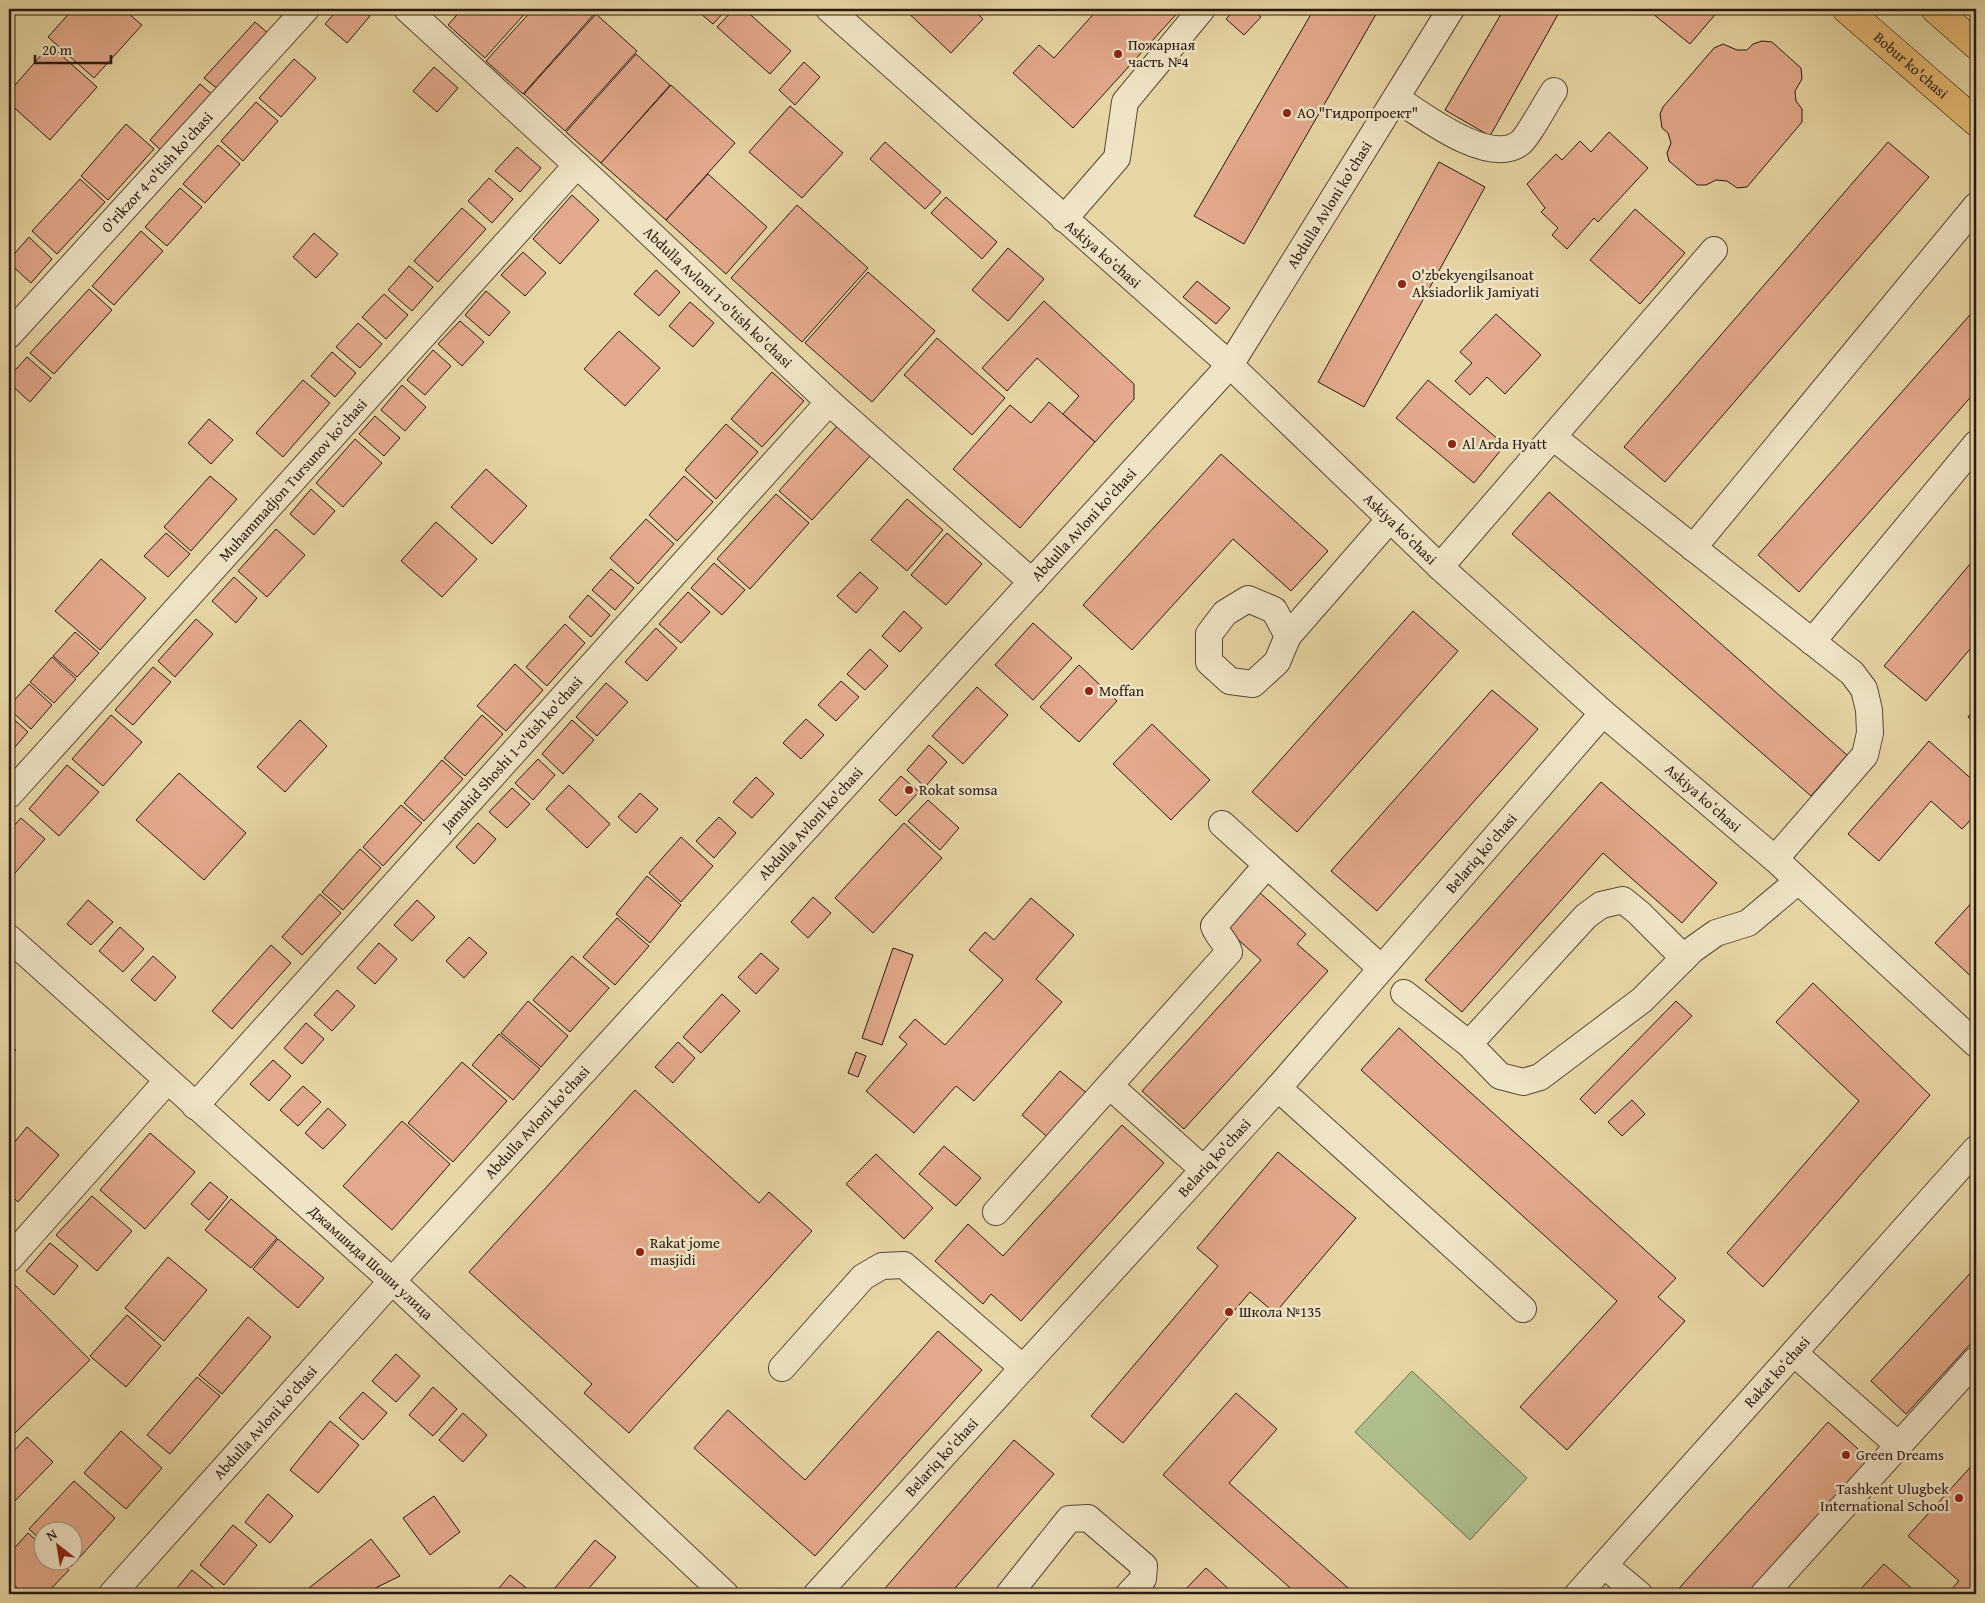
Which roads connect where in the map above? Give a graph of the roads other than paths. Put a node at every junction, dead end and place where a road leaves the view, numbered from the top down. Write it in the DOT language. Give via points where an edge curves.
graph roads {
  1 [pos="306,9"];
  2 [pos="407,9"];
  3 [pos="829,9"];
  4 [pos="1202,9"];
  5 [pos="1451,9"];
  6 [pos="1846,9"];
  7 [pos="1935,9"];
  8 [pos="1976,45"];
  9 [pos="1554,91"];
  10 [pos="1396,98"];
  11 [pos="1976,122"];
  12 [pos="577,165"];
  13 [pos="1976,206"];
  14 [pos="1064,219"];
  15 [pos="1714,250"];
  16 [pos="9,335"];
  17 [pos="1230,365"];
  18 [pos="829,402"];
  19 [pos="1553,437"];
  20 [pos="1976,444"];
  21 [pos="1390,519"];
  22 [pos="1693,548"];
  23 [pos="1440,567"];
  24 [pos="1032,582"];
  25 [pos="1288,636"];
  26 [pos="1812,642"];
  27 [pos="1603,713"];
  28 [pos="9,795"];
  29 [pos="1222,824"];
  30 [pos="1775,860"];
  31 [pos="1267,865"];
  32 [pos="1798,880"];
  33 [pos="9,938"];
  34 [pos="1684,958"];
  35 [pos="1381,968"];
  36 [pos="1404,993"];
  37 [pos="1468,1044"];
  38 [pos="1976,1044"];
  39 [pos="167,1080"];
  40 [pos="1110,1086"];
  41 [pos="1278,1088"];
  42 [pos="195,1106"];
  43 [pos="1976,1149"];
  44 [pos="1203,1169"];
  45 [pos="996,1212"];
  46 [pos="9,1259"];
  47 [pos="392,1282"];
  48 [pos="1523,1309"];
  49 [pos="1794,1353"];
  50 [pos="1976,1360"];
  51 [pos="782,1368"];
  52 [pos="1022,1368"];
  53 [pos="1898,1445"];
  54 [pos="1604,1565"];
  55 [pos="112,1594"];
  56 [pos="725,1594"];
  57 [pos="817,1594"];
  58 [pos="1009,1594"];
  59 [pos="1129,1594"];
  60 [pos="1578,1594"];
  61 [pos="1639,1594"];
  62 [pos="1764,1594"];
  1 -- 16 [label="street, O'rikzor 4-o'tish ko'chasi"];
  2 -- 12 [label="street, Abdulla Avloni 1-o'tish ko'chasi"];
  3 -- 14 [label="street, Askiya koʻchasi"];
  4 -- 14 [label="street" via="1125,102 1117,158"];
  5 -- 10 [label="street, Abdulla Avloni ko'chasi"];
  6 -- 11 [label="main road, Bobur ko'chasi"];
  7 -- 8 [label="main road"];
  9 -- 10 [label="street" via="1521,142 1510,148 1488,148 1449,133"];
  10 -- 17 [label="street, Abdulla Avloni ko'chasi"];
  12 -- 18 [label="street, Abdulla Avloni 1-o'tish ko'chasi"];
  12 -- 28 [label="street, Muhammadjon Tursunov koʻchasi"];
  13 -- 22 [label="street"];
  14 -- 17 [label="street, Askiya koʻchasi"];
  15 -- 19 [label="street"];
  17 -- 21 [label="street, Askiya koʻchasi"];
  17 -- 24 [label="street, Abdulla Avloni ko'chasi"];
  18 -- 24 [label="street, Abdulla Avloni 1-o'tish ko'chasi"];
  18 -- 42 [label="street, Jamshid Shoshi 1-o'tish ko'chasi"];
  19 -- 22 [label="street"];
  19 -- 23 [label="street"];
  20 -- 26 [label="street"];
  21 -- 23 [label="street, Askiya koʻchasi"];
  21 -- 25 [label="street"];
  22 -- 26 [label="street"];
  23 -- 27 [label="street, Askiya koʻchasi"];
  24 -- 47 [label="street, Abdulla Avloni ko'chasi"];
  26 -- 30 [label="street" via="1852,673 1864,689 1870,710 1870,733 1865,755"];
  27 -- 30 [label="street, Askiya koʻchasi"];
  27 -- 35 [label="street, Belariq ko'chasi"];
  29 -- 31 [label="street"];
  30 -- 32 [label="street, Askiya koʻchasi"];
  31 -- 35 [label="street"];
  31 -- 40 [label="street" via="1214,926 1229,952"];
  32 -- 34 [label="street" via="1748,923 1716,933"];
  32 -- 38 [label="street, Askiya koʻchasi"];
  33 -- 39 [label="street, Джамшида Шоши улица"];
  34 -- 37 [label="street" via="1642,1000 1540,1077 1523,1082 1500,1076"];
  34 -- 37 [label="street" via="1623,900 1601,905 1586,916"];
  35 -- 41 [label="street, Belariq ko'chasi"];
  36 -- 37 [label="street"];
  39 -- 42 [label="street, Джамшида Шоши улица"];
  39 -- 46 [label="street"];
  40 -- 44 [label="street"];
  40 -- 45 [label="street"];
  41 -- 44 [label="street, Belariq ko'chasi"];
  41 -- 48 [label="street"];
  42 -- 47 [label="street, Джамшида Шоши улица"];
  43 -- 49 [label="street, Rakat koʻchasi"];
  44 -- 52 [label="street, Belariq ko'chasi"];
  47 -- 55 [label="street, Abdulla Avloni ko'chasi"];
  47 -- 56 [label="street, Джамшида Шоши улица"];
  49 -- 53 [label="street"];
  49 -- 54 [label="street, Rakat koʻchasi"];
  50 -- 53 [label="street"];
  51 -- 52 [label="street" via="863,1277 882,1266 904,1265"];
  52 -- 57 [label="street, Belariq ko'chasi"];
  53 -- 62 [label="street"];
  54 -- 60 [label="street, Rakat koʻchasi"];
  54 -- 61 [label="street"];
  58 -- 59 [label="street" via="1069,1519 1077,1517 1088,1518 1144,1566 1143,1579"];
}
